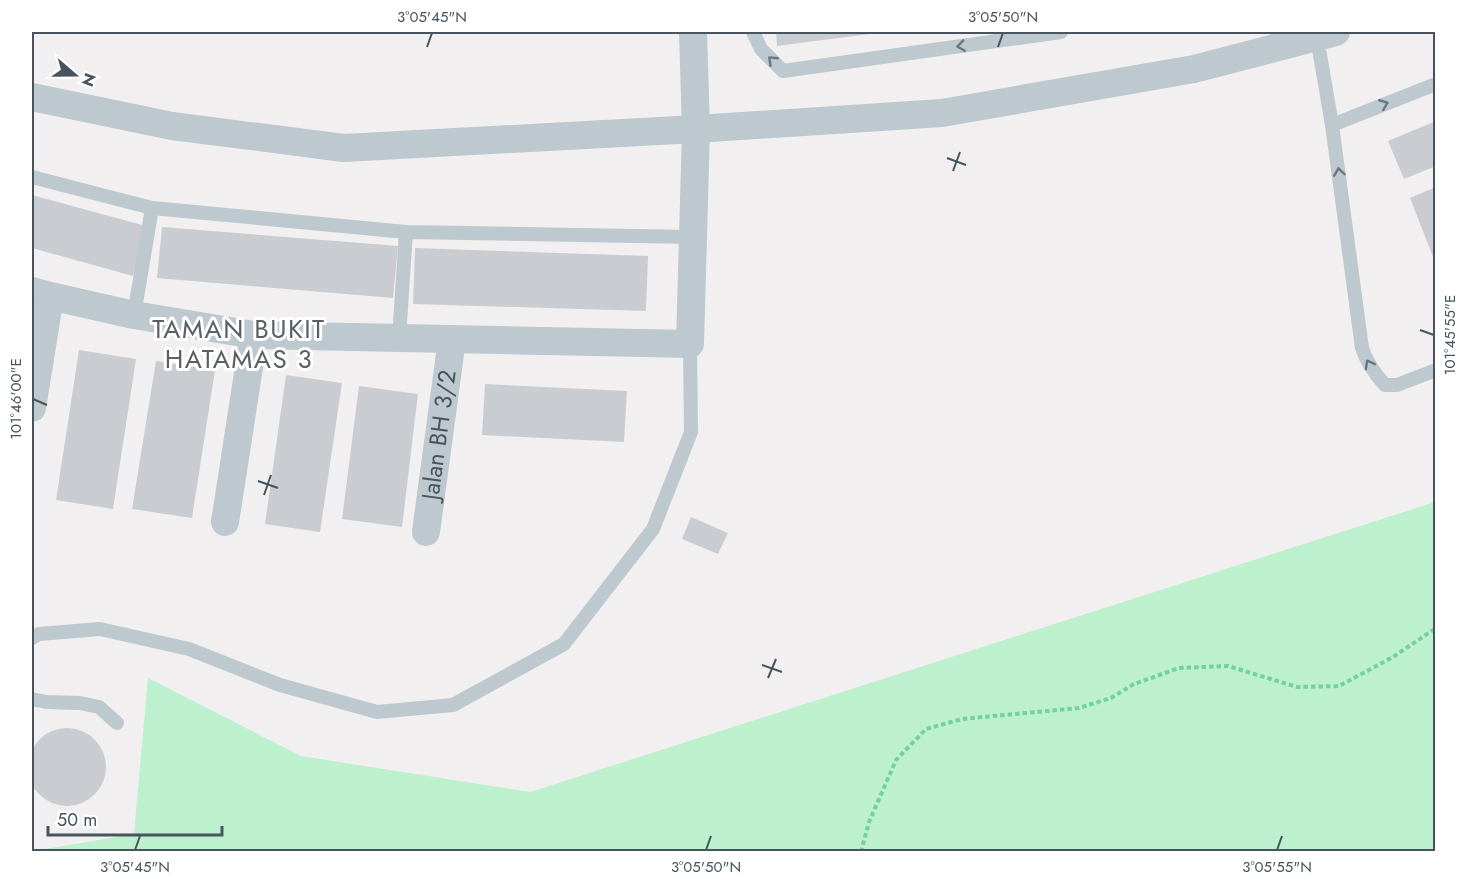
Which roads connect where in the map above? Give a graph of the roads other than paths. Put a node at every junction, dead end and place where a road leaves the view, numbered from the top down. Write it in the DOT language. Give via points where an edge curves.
graph roads {
  1 [pos="693,32"];
  2 [pos="753,32"];
  3 [pos="1061,32"];
  4 [pos="1327,34"];
  5 [pos="1436,84"];
  6 [pos="32,97"];
  7 [pos="1332,125"];
  8 [pos="696,129"];
  9 [pos="32,177"];
  10 [pos="152,208"];
  11 [pos="406,231"];
  12 [pos="693,237"];
  13 [pos="41,293"];
  14 [pos="134,315"];
  15 [pos="254,335"];
  16 [pos="399,338"];
  17 [pos="452,339"];
  18 [pos="690,344"];
  19 [pos="1436,370"];
  20 [pos="32,408"];
  21 [pos="225,522"];
  22 [pos="426,532"];
  23 [pos="32,638"];
  24 [pos="32,699"];
  25 [pos="117,723"];
  1 -- 8 [label="street"];
  3 -- 2 [label="lane, one-way" via="783,70 761,49"];
  4 -- 7 [label="lane"];
  4 -- 8 [label="street" via="1194,69 942,113"];
  7 -- 5 [label="lane, one-way"];
  6 -- 8 [label="street" via="172,126 344,148"];
  19 -- 7 [label="lane, one-way" via="1397,385 1385,385 1365,359"];
  8 -- 12 [label="street"];
  9 -- 10 [label="lane"];
  10 -- 11 [label="lane"];
  10 -- 14 [label="lane"];
  11 -- 12 [label="lane"];
  11 -- 16 [label="lane"];
  12 -- 18 [label="street"];
  13 -- 14 [label="street"];
  13 -- 20 [label="street"];
  14 -- 15 [label="street"];
  15 -- 16 [label="street"];
  15 -- 21 [label="street"];
  16 -- 17 [label="street"];
  17 -- 18 [label="street"];
  17 -- 22 [label="street, Jalan BH 3/2"];
  18 -- 23 [label="lane" via="691,432 653,529 564,644 453,705 377,712 280,685 189,649 100,629 39,634"];
  24 -- 25 [label="lane" via="99,707"];
}
